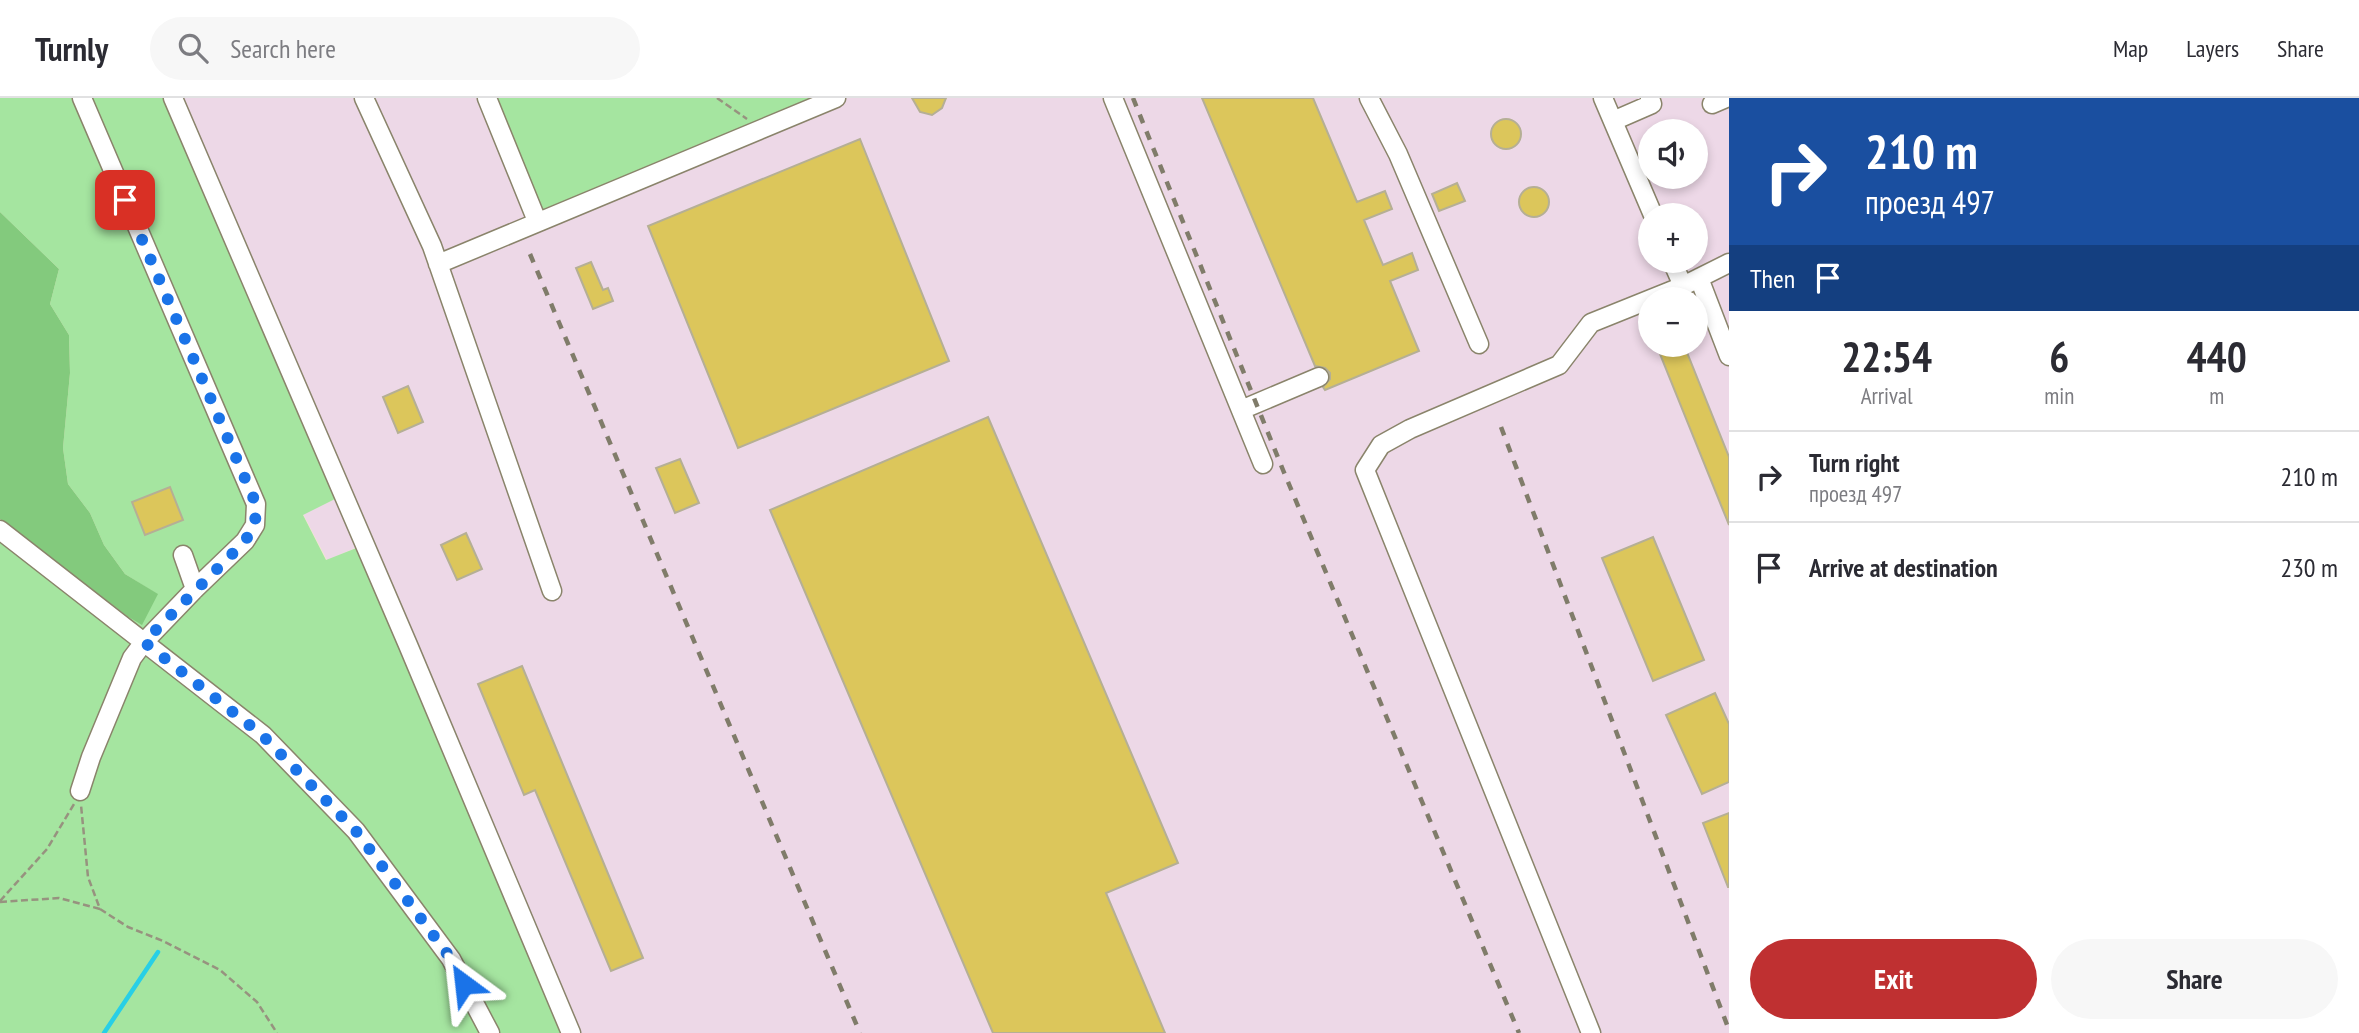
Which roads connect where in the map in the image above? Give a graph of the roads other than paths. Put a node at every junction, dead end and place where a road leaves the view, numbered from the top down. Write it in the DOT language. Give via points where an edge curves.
graph roads {
  1 [pos="82,98"];
  2 [pos="173,98"];
  3 [pos="364,98"];
  4 [pos="487,98"];
  5 [pos="836,98"];
  6 [pos="1113,98"];
  7 [pos="1369,98"];
  8 [pos="1603,98"];
  9 [pos="1650,98"];
  10 [pos="1612,121"];
  11 [pos="1648,203"];
  12 [pos="537,221"];
  13 [pos="1729,263"];
  14 [pos="438,264"];
  15 [pos="1683,273"];
  16 [pos="1691,282"];
  17 [pos="1479,344"];
  18 [pos="1729,356"];
  19 [pos="1319,377"];
  20 [pos="1241,410"];
  21 [pos="1263,464"];
  22 [pos="0,530"];
  23 [pos="183,555"];
  24 [pos="195,589"];
  25 [pos="552,591"];
  26 [pos="144,642"];
  27 [pos="80,791"];
  28 [pos="490,1033"];
  29 [pos="571,1033"];
  30 [pos="1591,1033"];
  1 -- 24 [label="lane" via="256,504 255,525 245,541"];
  2 -- 29 [label="lane"];
  3 -- 14 [label="lane"];
  4 -- 12 [label="lane"];
  5 -- 12 [label="lane"];
  6 -- 20 [label="lane"];
  7 -- 17 [label="lane" via="1398,154"];
  8 -- 10 [label="lane"];
  9 -- 10 [label="lane" via="1652,104"];
  10 -- 11 [label="lane"];
  12 -- 14 [label="lane"];
  13 -- 16 [label="lane"];
  14 -- 25 [label="lane"];
  15 -- 16 [label="lane"];
  16 -- 18 [label="lane"];
  16 -- 30 [label="lane" via="1591,323 1559,365 1401,434 1381,445 1365,470"];
  19 -- 20 [label="lane"];
  20 -- 21 [label="lane"];
  22 -- 26 [label="lane"];
  23 -- 24 [label="lane"];
  24 -- 26 [label="lane"];
  26 -- 27 [label="lane" via="132,659"];
  26 -- 28 [label="lane" via="262,735 356,831 451,959"];
}
